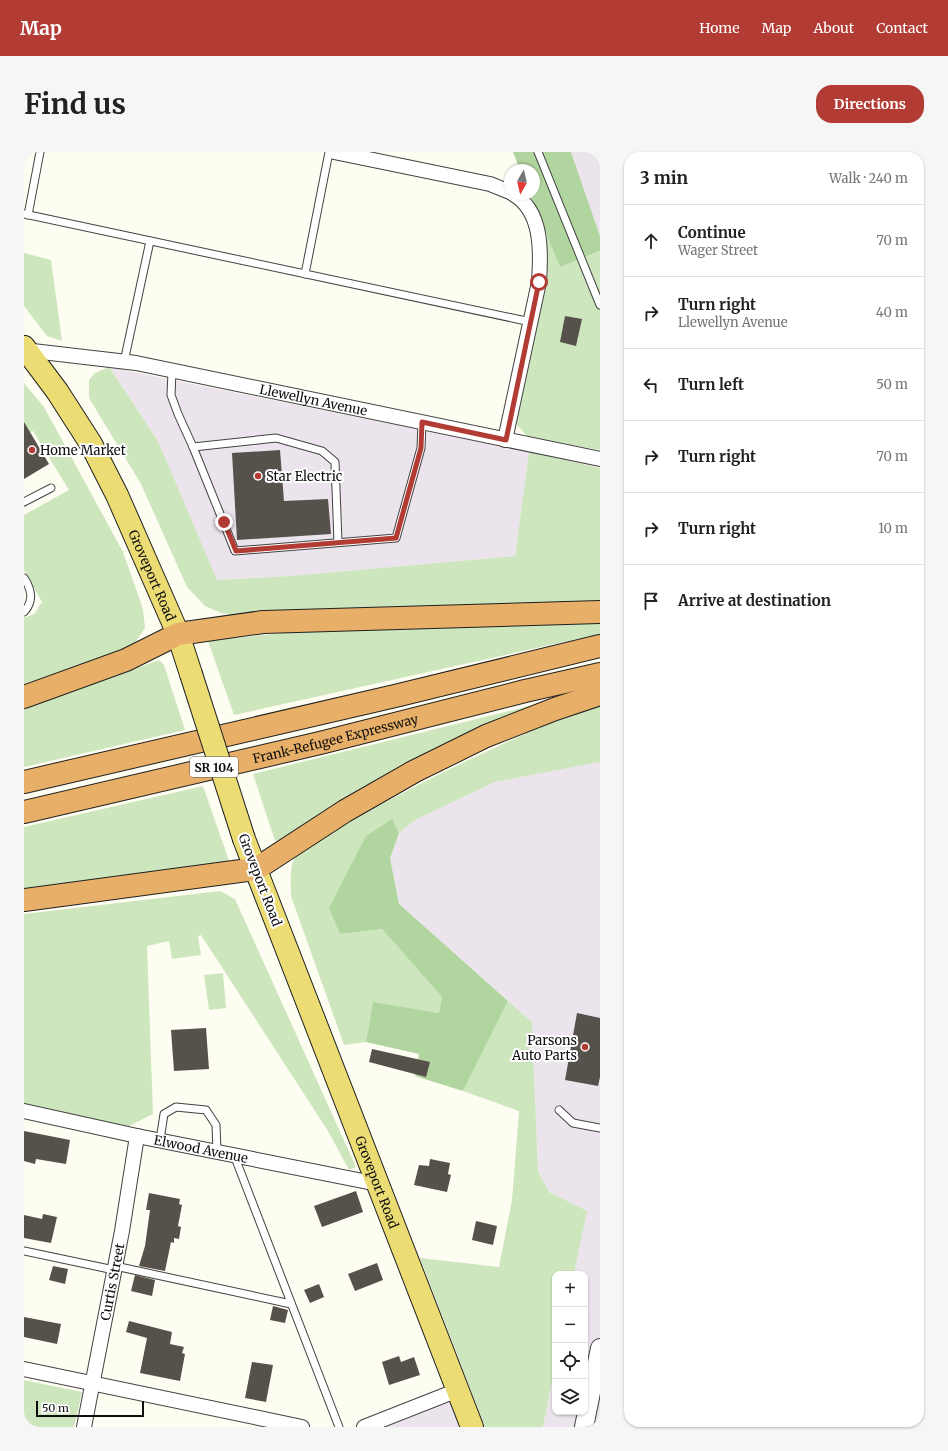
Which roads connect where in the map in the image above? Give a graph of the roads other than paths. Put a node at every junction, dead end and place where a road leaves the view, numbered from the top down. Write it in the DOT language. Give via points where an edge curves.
graph roads {
  1 [pos="40,152"];
  2 [pos="329,152"];
  3 [pos="334,152"];
  4 [pos="538,152"];
  5 [pos="504,190"];
  6 [pos="520,200"];
  7 [pos="26,215"];
  8 [pos="150,240"];
  9 [pos="305,274"];
  10 [pos="600,305"];
  11 [pos="531,322"];
  12 [pos="25,349"];
  13 [pos="124,362"];
  14 [pos="172,371"];
  15 [pos="422,422"];
  16 [pos="506,440"];
  17 [pos="193,447"];
  18 [pos="600,459"];
  19 [pos="50,488"];
  20 [pos="24,502"];
  21 [pos="338,542"];
  22 [pos="24,578"];
  23 [pos="24,612"];
  24 [pos="600,612"];
  25 [pos="178,634"];
  26 [pos="600,646"];
  27 [pos="600,674"];
  28 [pos="600,694"];
  29 [pos="24,698"];
  30 [pos="24,782"];
  31 [pos="24,812"];
  32 [pos="256,869"];
  33 [pos="24,900"];
  34 [pos="559,1110"];
  35 [pos="24,1111"];
  36 [pos="600,1128"];
  37 [pos="137,1136"];
  38 [pos="160,1140"];
  39 [pos="217,1152"];
  40 [pos="234,1155"];
  41 [pos="378,1184"];
  42 [pos="24,1251"];
  43 [pos="115,1268"];
  44 [pos="291,1304"];
  45 [pos="600,1348"];
  46 [pos="24,1369"];
  47 [pos="92,1384"];
  48 [pos="458,1390"];
  49 [pos="595,1391"];
  50 [pos="84,1427"];
  51 [pos="302,1427"];
  52 [pos="339,1427"];
  53 [pos="364,1427"];
  54 [pos="472,1427"];
  55 [pos="584,1427"];
  1 -- 7 [label="lane"];
  2 -- 9 [label="lane"];
  3 -- 5 [label="street" via="490,184"];
  4 -- 10 [label="lane"];
  6 -- 11 [label="street" via="533,217 540,236 539,282"];
  7 -- 8 [label="lane"];
  8 -- 9 [label="lane"];
  8 -- 13 [label="lane"];
  9 -- 11 [label="lane"];
  11 -- 16 [label="street"];
  12 -- 13 [label="street, Llewellyn Avenue"];
  12 -- 25 [label="main road, Groveport Road" via="57,391 91,444 123,507"];
  13 -- 14 [label="street, Llewellyn Avenue"];
  14 -- 15 [label="street, Llewellyn Avenue"];
  14 -- 17 [label="lane" via="171,395"];
  15 -- 16 [label="street, Llewellyn Avenue"];
  15 -- 21 [label="lane" via="421,448 396,538"];
  16 -- 18 [label="street, Llewellyn Avenue"];
  17 -- 21 [label="lane" via="236,551"];
  17 -- 21 [label="lane" via="276,438 322,451 335,462"];
  19 -- 20 [label="lane"];
  22 -- 23 [label="lane" via="32,597"];
  24 -- 25 [label="highway" via="263,622"];
  25 -- 29 [label="highway" via="126,660"];
  25 -- 32 [label="main road, Groveport Road, bridge"];
  26 -- 30 [label="highway, Frank-Refugee Expressway / SR 104"];
  27 -- 31 [label="highway, Frank-Refugee Expressway / SR 104"];
  28 -- 32 [label="highway" via="486,736 415,771 345,811"];
  32 -- 33 [label="highway"];
  32 -- 41 [label="main road, Groveport Road"];
  34 -- 36 [label="lane" via="573,1122"];
  35 -- 37 [label="street, Elwood Avenue"];
  37 -- 38 [label="street, Elwood Avenue"];
  37 -- 43 [label="street, Curtis Street"];
  38 -- 39 [label="street, Elwood Avenue"];
  38 -- 39 [label="lane" via="164,1114 176,1106 206,1110 216,1126"];
  39 -- 40 [label="street, Elwood Avenue"];
  40 -- 41 [label="street, Elwood Avenue"];
  40 -- 44 [label="lane"];
  41 -- 48 [label="main road, Groveport Road"];
  42 -- 43 [label="lane"];
  43 -- 44 [label="lane"];
  43 -- 47 [label="street, Curtis Street"];
  44 -- 52 [label="lane"];
  45 -- 49 [label="street"];
  46 -- 47 [label="street"];
  47 -- 50 [label="street, Curtis Street"];
  47 -- 51 [label="street"];
  48 -- 53 [label="street"];
  48 -- 54 [label="main road, Groveport Road"];
  49 -- 55 [label="street"];
}
